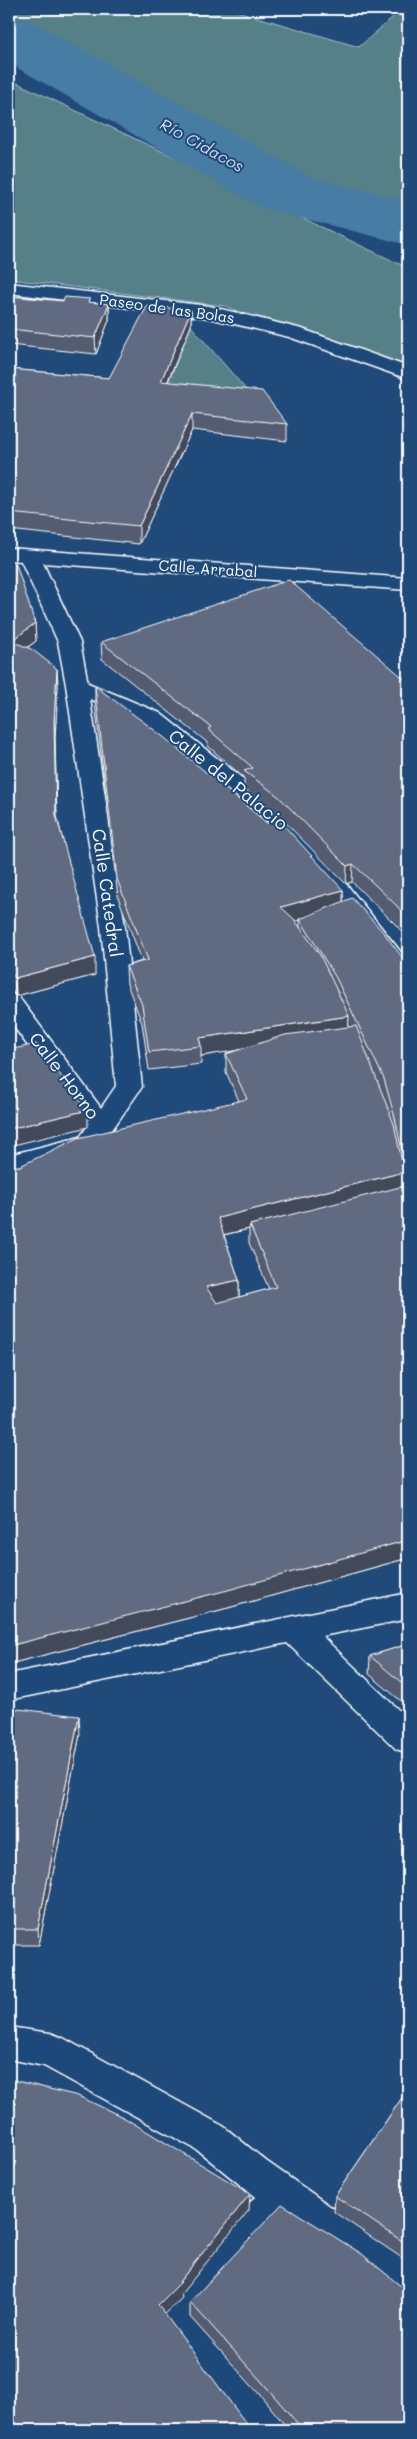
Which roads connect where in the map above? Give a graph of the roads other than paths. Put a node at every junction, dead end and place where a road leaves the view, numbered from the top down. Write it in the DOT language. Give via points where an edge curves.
graph roads {
  1 [pos="9,288"];
  2 [pos="408,373"];
  3 [pos="19,555"];
  4 [pos="408,584"];
  5 [pos="77,685"];
  6 [pos="408,978"];
  7 [pos="9,1002"];
  8 [pos="102,1127"];
  9 [pos="9,1164"];
  10 [pos="408,1606"];
  11 [pos="293,1629"];
  12 [pos="9,1686"];
  13 [pos="408,1738"];
  14 [pos="9,2043"];
  15 [pos="282,2194"];
  16 [pos="408,2290"];
  17 [pos="268,2430"];
  1 -- 2 [label="street, Paseo de las Bolas" via="209,312 295,333"];
  3 -- 4 [label="street, Calle Arrabal"];
  3 -- 5 [label="street, Calle Catedral" via="69,642"];
  5 -- 6 [label="street, Calle del Palacio" via="152,718 288,826"];
  5 -- 8 [label="street, Calle Catedral" via="113,927 129,1087"];
  7 -- 8 [label="street, Calle Horno"];
  8 -- 9 [label="street, Calle Catedral" via="89,1144"];
  10 -- 11 [label="street"];
  11 -- 12 [label="street"];
  11 -- 13 [label="street"];
  14 -- 15 [label="street" via="50,2050 202,2133"];
  15 -- 16 [label="street" via="394,2274"];
  15 -- 17 [label="street" via="176,2318"];
}
